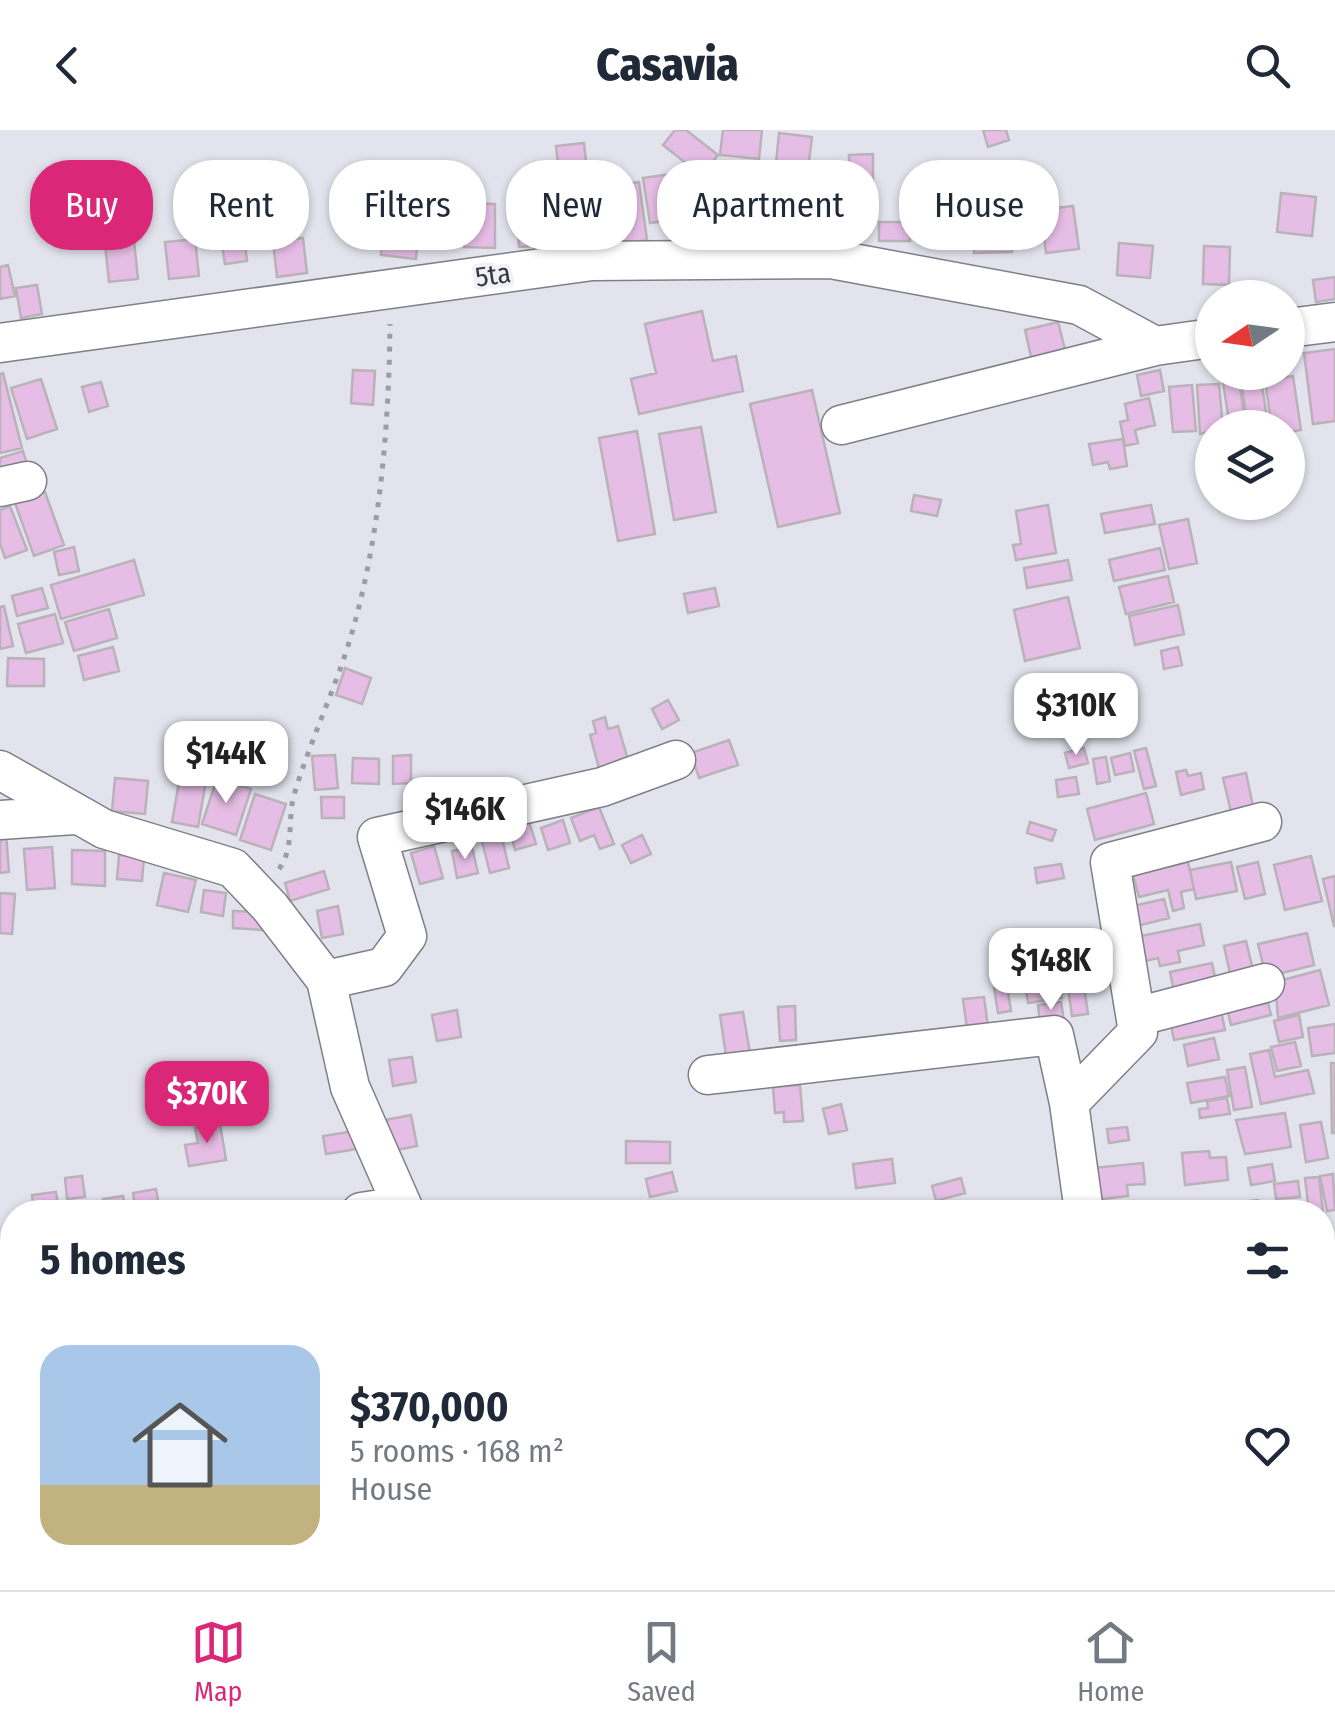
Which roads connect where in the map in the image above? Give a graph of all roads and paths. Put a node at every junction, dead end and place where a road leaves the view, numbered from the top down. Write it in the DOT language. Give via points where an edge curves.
graph roads {
  1 [pos="1335,322"];
  2 [pos="390,324"];
  3 [pos="1305,326"];
  4 [pos="1195,340"];
  5 [pos="0,344"];
  6 [pos="1155,346"];
  7 [pos="841,425"];
  8 [pos="676,760"];
  9 [pos="0,770"];
  10 [pos="76,814"];
  11 [pos="0,820"];
  12 [pos="1262,822"];
  13 [pos="258,894"];
  14 [pos="326,980"];
  15 [pos="1266,982"];
  16 [pos="1136,1017"];
  17 [pos="708,1075"];
  18 [pos="1068,1102"];
  19 [pos="399,1200"];
  20 [pos="1082,1200"];
  1 -- 3 [label="street"];
  2 -- 13 [label="path" via="390,384 367,569 294,798 288,856"];
  4 -- 6 [label="street"];
  5 -- 6 [label="street, 5ta" via="592,261 831,259 1079,305"];
  6 -- 7 [label="street"];
  8 -- 14 [label="street" via="602,787 377,837 407,936 384,967"];
  9 -- 10 [label="street"];
  10 -- 11 [label="street"];
  10 -- 13 [label="street" via="104,829 233,868"];
  12 -- 16 [label="street" via="1110,862"];
  13 -- 14 [label="street"];
  14 -- 19 [label="street" via="350,1086"];
  15 -- 16 [label="street"];
  16 -- 18 [label="street" via="1138,1032"];
  17 -- 18 [label="street" via="1054,1035"];
  18 -- 20 [label="street"];
}
